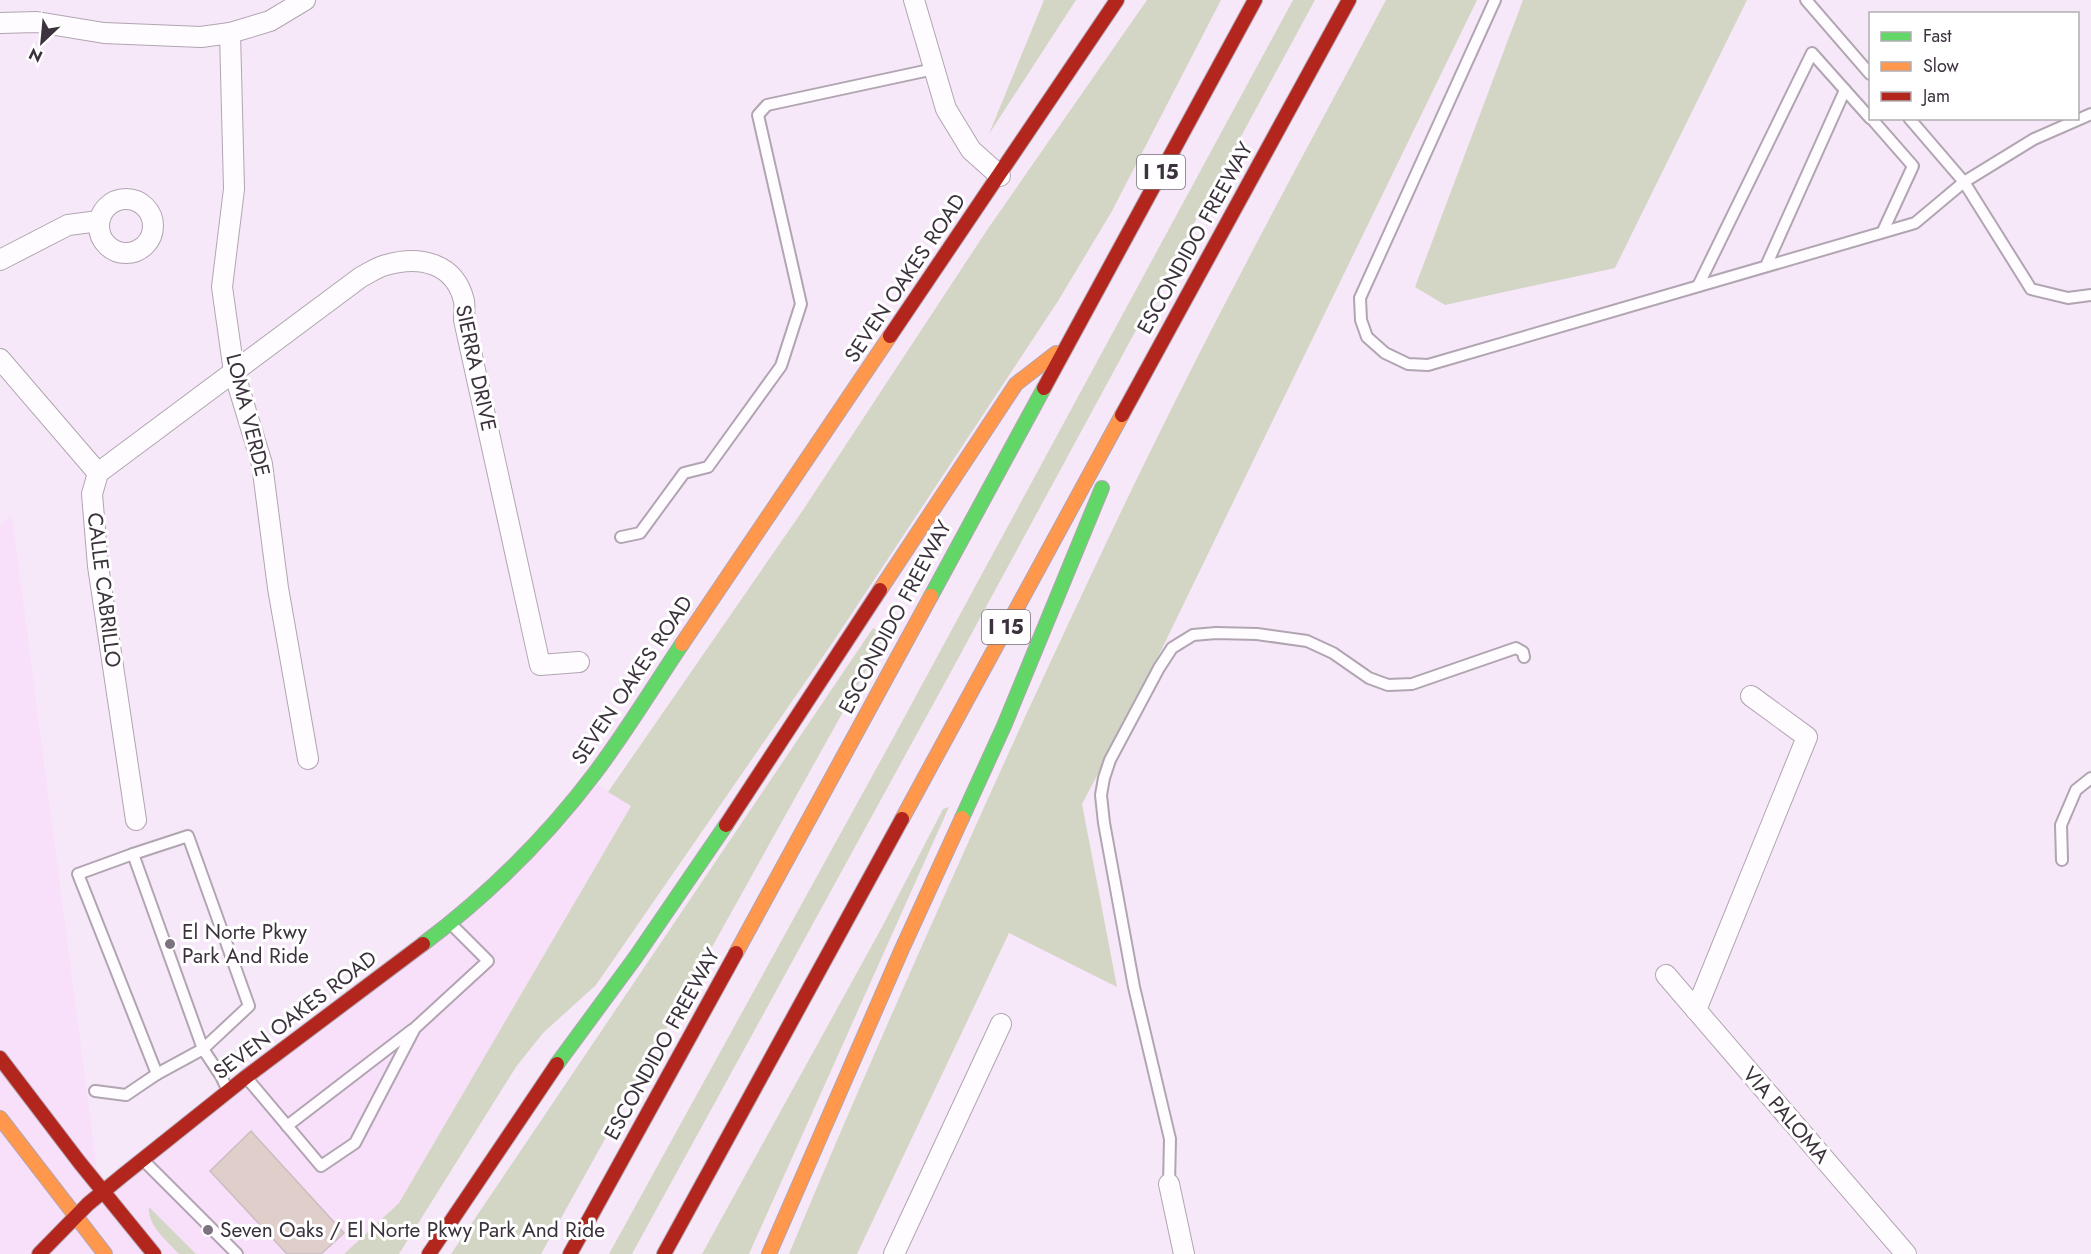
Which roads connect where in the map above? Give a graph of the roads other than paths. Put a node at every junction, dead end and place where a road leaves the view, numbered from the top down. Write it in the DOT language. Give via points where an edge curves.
graph roads {
  1 [pos="305,0"];
  2 [pos="914,0"];
  3 [pos="1117,0"];
  4 [pos="1255,0"];
  5 [pos="1349,0"];
  6 [pos="1495,0"];
  7 [pos="1806,0"];
  8 [pos="0,23"];
  9 [pos="230,33"];
  10 [pos="934,69"];
  11 [pos="1869,73"];
  12 [pos="1845,90"];
  13 [pos="1869,116"];
  14 [pos="1873,120"];
  15 [pos="1911,120"];
  16 [pos="2077,120"];
  17 [pos="1000,176"];
  18 [pos="1964,182"];
  19 [pos="99,221"];
  20 [pos="1882,231"];
  21 [pos="0,260"];
  22 [pos="1766,266"];
  23 [pos="1698,286"];
  24 [pos="2091,295"];
  25 [pos="1067,345"];
  26 [pos="1156,353"];
  27 [pos="0,359"];
  28 [pos="234,372"];
  29 [pos="98,473"];
  30 [pos="621,537"];
  31 [pos="1524,657"];
  32 [pos="579,662"];
  33 [pos="1751,696"];
  34 [pos="308,759"];
  35 [pos="2091,778"];
  36 [pos="136,820"];
  37 [pos="133,854"];
  38 [pos="2062,860"];
  39 [pos="451,923"];
  40 [pos="1666,975"];
  41 [pos="1696,1010"];
  42 [pos="1001,1024"];
  43 [pos="415,1028"];
  44 [pos="203,1049"];
  45 [pos="0,1058"];
  46 [pos="157,1074"];
  47 [pos="246,1077"];
  48 [pos="95,1091"];
  49 [pos="228,1092"];
  50 [pos="0,1118"];
  51 [pos="287,1126"];
  52 [pos="142,1160"];
  53 [pos="1169,1184"];
  54 [pos="103,1192"];
  55 [pos="76,1216"];
  56 [pos="898,1252"];
  57 [pos="39,1254"];
  58 [pos="105,1254"];
  59 [pos="154,1254"];
  60 [pos="237,1254"];
  61 [pos="429,1254"];
  62 [pos="570,1254"];
  63 [pos="664,1254"];
  64 [pos="769,1254"];
  65 [pos="1184,1254"];
  66 [pos="1906,1254"];
  1 -- 9 [label="street" via="270,21"];
  2 -- 10 [label="street"];
  3 -- 17 [label="main road, SEVEN OAKES ROAD"];
  4 -- 25 [label="main road, ESCONDIDO FREEWAY / I 15"];
  5 -- 26 [label="main road, ESCONDIDO FREEWAY / I 15"];
  6 -- 23 [label="lane" via="1360,298 1367,337 1385,353 1408,364 1428,365"];
  7 -- 11 [label="lane"];
  8 -- 9 [label="street" via="37,22 104,33 201,37"];
  9 -- 28 [label="street, LOMA VERDE" via="234,189 222,287"];
  10 -- 17 [label="street" via="946,109 971,150"];
  10 -- 30 [label="lane" via="767,105 758,115 801,304 781,366 708,467 684,473 640,533"];
  12 -- 13 [label="lane"];
  12 -- 22 [label="lane"];
  12 -- 23 [label="lane" via="1812,53"];
  14 -- 20 [label="lane" via="1913,166"];
  15 -- 18 [label="lane"];
  16 -- 18 [label="lane" via="2034,139"];
  17 -- 39 [label="main road, SEVEN OAKES ROAD" via="595,773 549,830"];
  18 -- 20 [label="lane" via="1915,223"];
  18 -- 24 [label="lane" via="2031,290 2068,298"];
  19 -- 21 [label="street" via="68,225"];
  20 -- 22 [label="lane"];
  22 -- 23 [label="lane"];
  25 -- 61 [label="main road" via="1016,384 760,776"];
  25 -- 62 [label="main road, ESCONDIDO FREEWAY / I 15"];
  26 -- 63 [label="main road, ESCONDIDO FREEWAY / I 15"];
  26 -- 64 [label="main road" via="1004,726"];
  27 -- 29 [label="street"];
  28 -- 29 [label="street, SIERRA DRIVE"];
  28 -- 32 [label="street, SIERRA DRIVE" via="361,278 386,265 418,260 443,268 453,276 464,301 467,331 540,665"];
  28 -- 34 [label="street, LOMA VERDE" via="262,464 278,588"];
  29 -- 36 [label="street, CALLE CABRILLO" via="92,494 98,566"];
  31 -- 53 [label="lane" via="1516,648 1412,684 1388,685 1306,641 1216,633 1193,635 1172,648 1110,760 1101,795 1134,987 1170,1139"];
  33 -- 41 [label="street" via="1807,737"];
  35 -- 38 [label="lane" via="2076,790 2061,825"];
  37 -- 44 [label="lane"];
  37 -- 44 [label="lane" via="188,836 249,1006"];
  37 -- 46 [label="lane" via="78,874"];
  39 -- 43 [label="lane" via="488,961"];
  39 -- 47 [label="main road, SEVEN OAKES ROAD"];
  40 -- 41 [label="street, VIA PALOMA"];
  41 -- 66 [label="street, VIA PALOMA"];
  42 -- 56 [label="street"];
  43 -- 51 [label="lane"];
  43 -- 51 [label="lane" via="355,1143 321,1166"];
  44 -- 46 [label="lane"];
  44 -- 49 [label="lane"];
  45 -- 54 [label="main road"];
  46 -- 48 [label="lane" via="126,1095"];
  47 -- 49 [label="main road, SEVEN OAKES ROAD"];
  47 -- 51 [label="lane"];
  49 -- 52 [label="main road, SEVEN OAKES ROAD"];
  50 -- 55 [label="main road"];
  52 -- 54 [label="main road, SEVEN OAKES ROAD"];
  52 -- 60 [label="lane"];
  53 -- 65 [label="street"];
  54 -- 55 [label="main road, SEVEN OAKES ROAD"];
  54 -- 59 [label="main road"];
  55 -- 57 [label="main road, SEVEN OAKES ROAD"];
  55 -- 58 [label="main road"];
}
